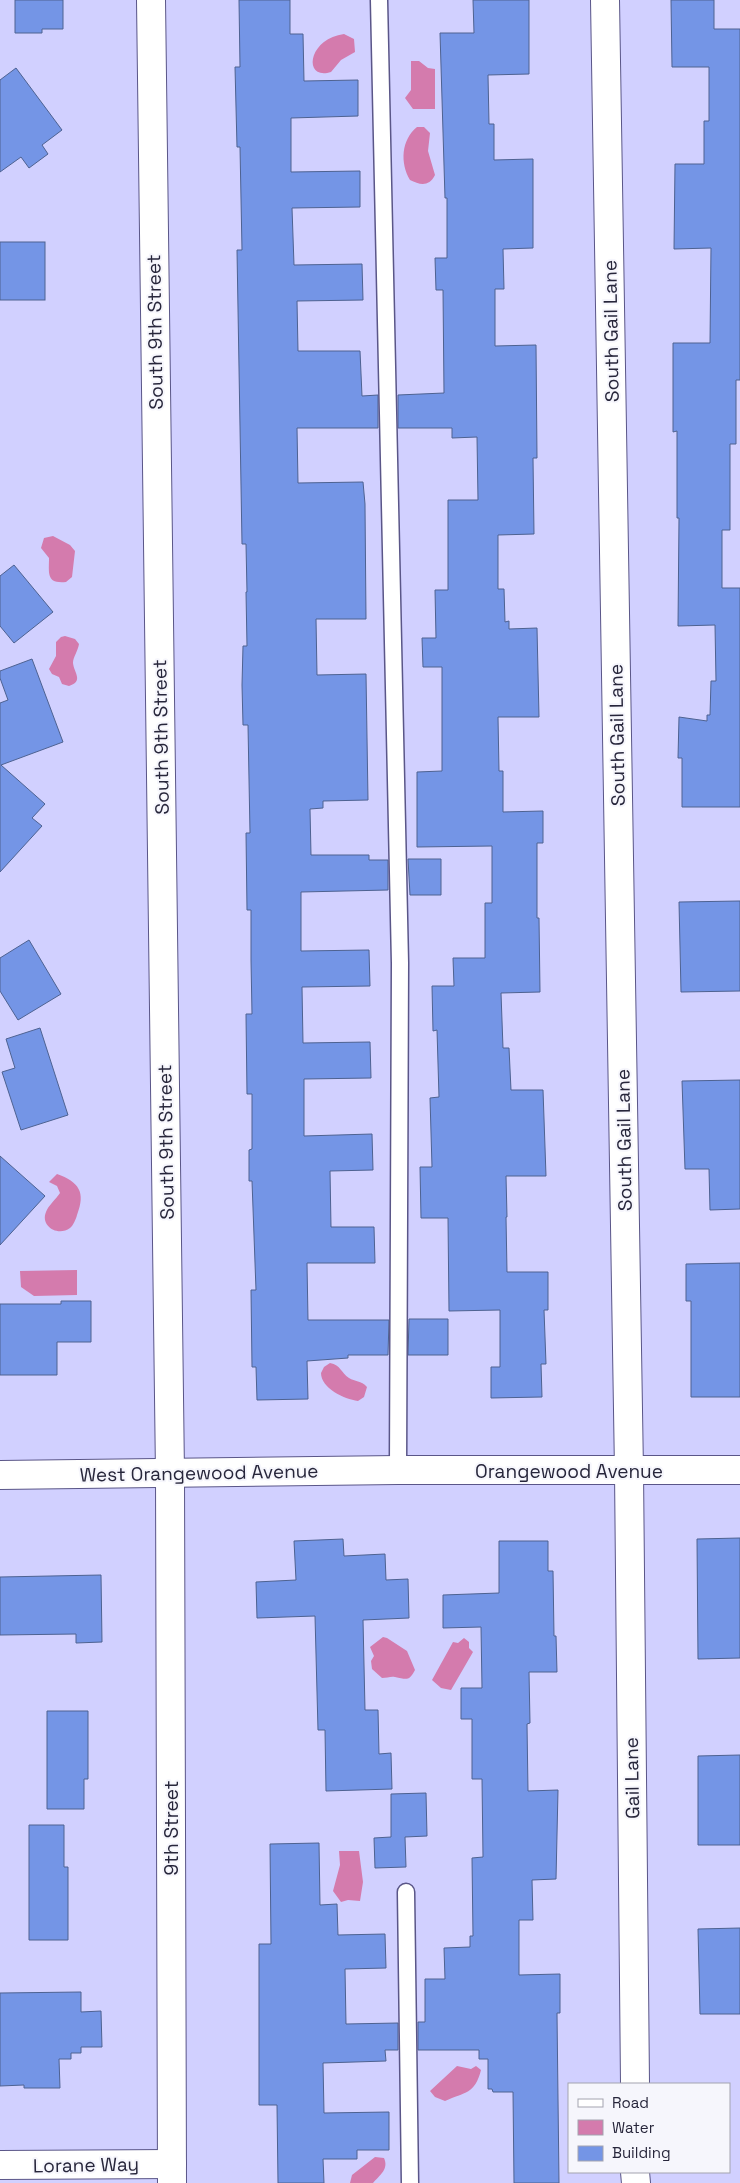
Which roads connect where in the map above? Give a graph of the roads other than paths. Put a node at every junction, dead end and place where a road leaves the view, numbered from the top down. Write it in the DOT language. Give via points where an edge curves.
graph roads {
  1 [pos="151,0"];
  2 [pos="378,0"];
  3 [pos="605,0"];
  4 [pos="398,1470"];
  5 [pos="740,1470"];
  6 [pos="629,1471"];
  7 [pos="170,1474"];
  8 [pos="0,1475"];
  9 [pos="406,1892"];
  10 [pos="634,2083"];
  11 [pos="0,2165"];
  12 [pos="172,2173"];
  13 [pos="410,2183"];
  1 -- 7 [label="street, South 9th Street"];
  2 -- 4 [label="lane" via="400,953"];
  3 -- 6 [label="street, South Gail Lane"];
  4 -- 6 [label="street, Orangewood Avenue"];
  4 -- 7 [label="street, West Orangewood Avenue"];
  5 -- 6 [label="street, Orangewood Avenue"];
  6 -- 10 [label="street, Gail Lane"];
  7 -- 8 [label="street, West Orangewood Avenue"];
  7 -- 12 [label="street, 9th Street"];
  9 -- 13 [label="lane"];
  11 -- 12 [label="street, Lorane Way"];
}
